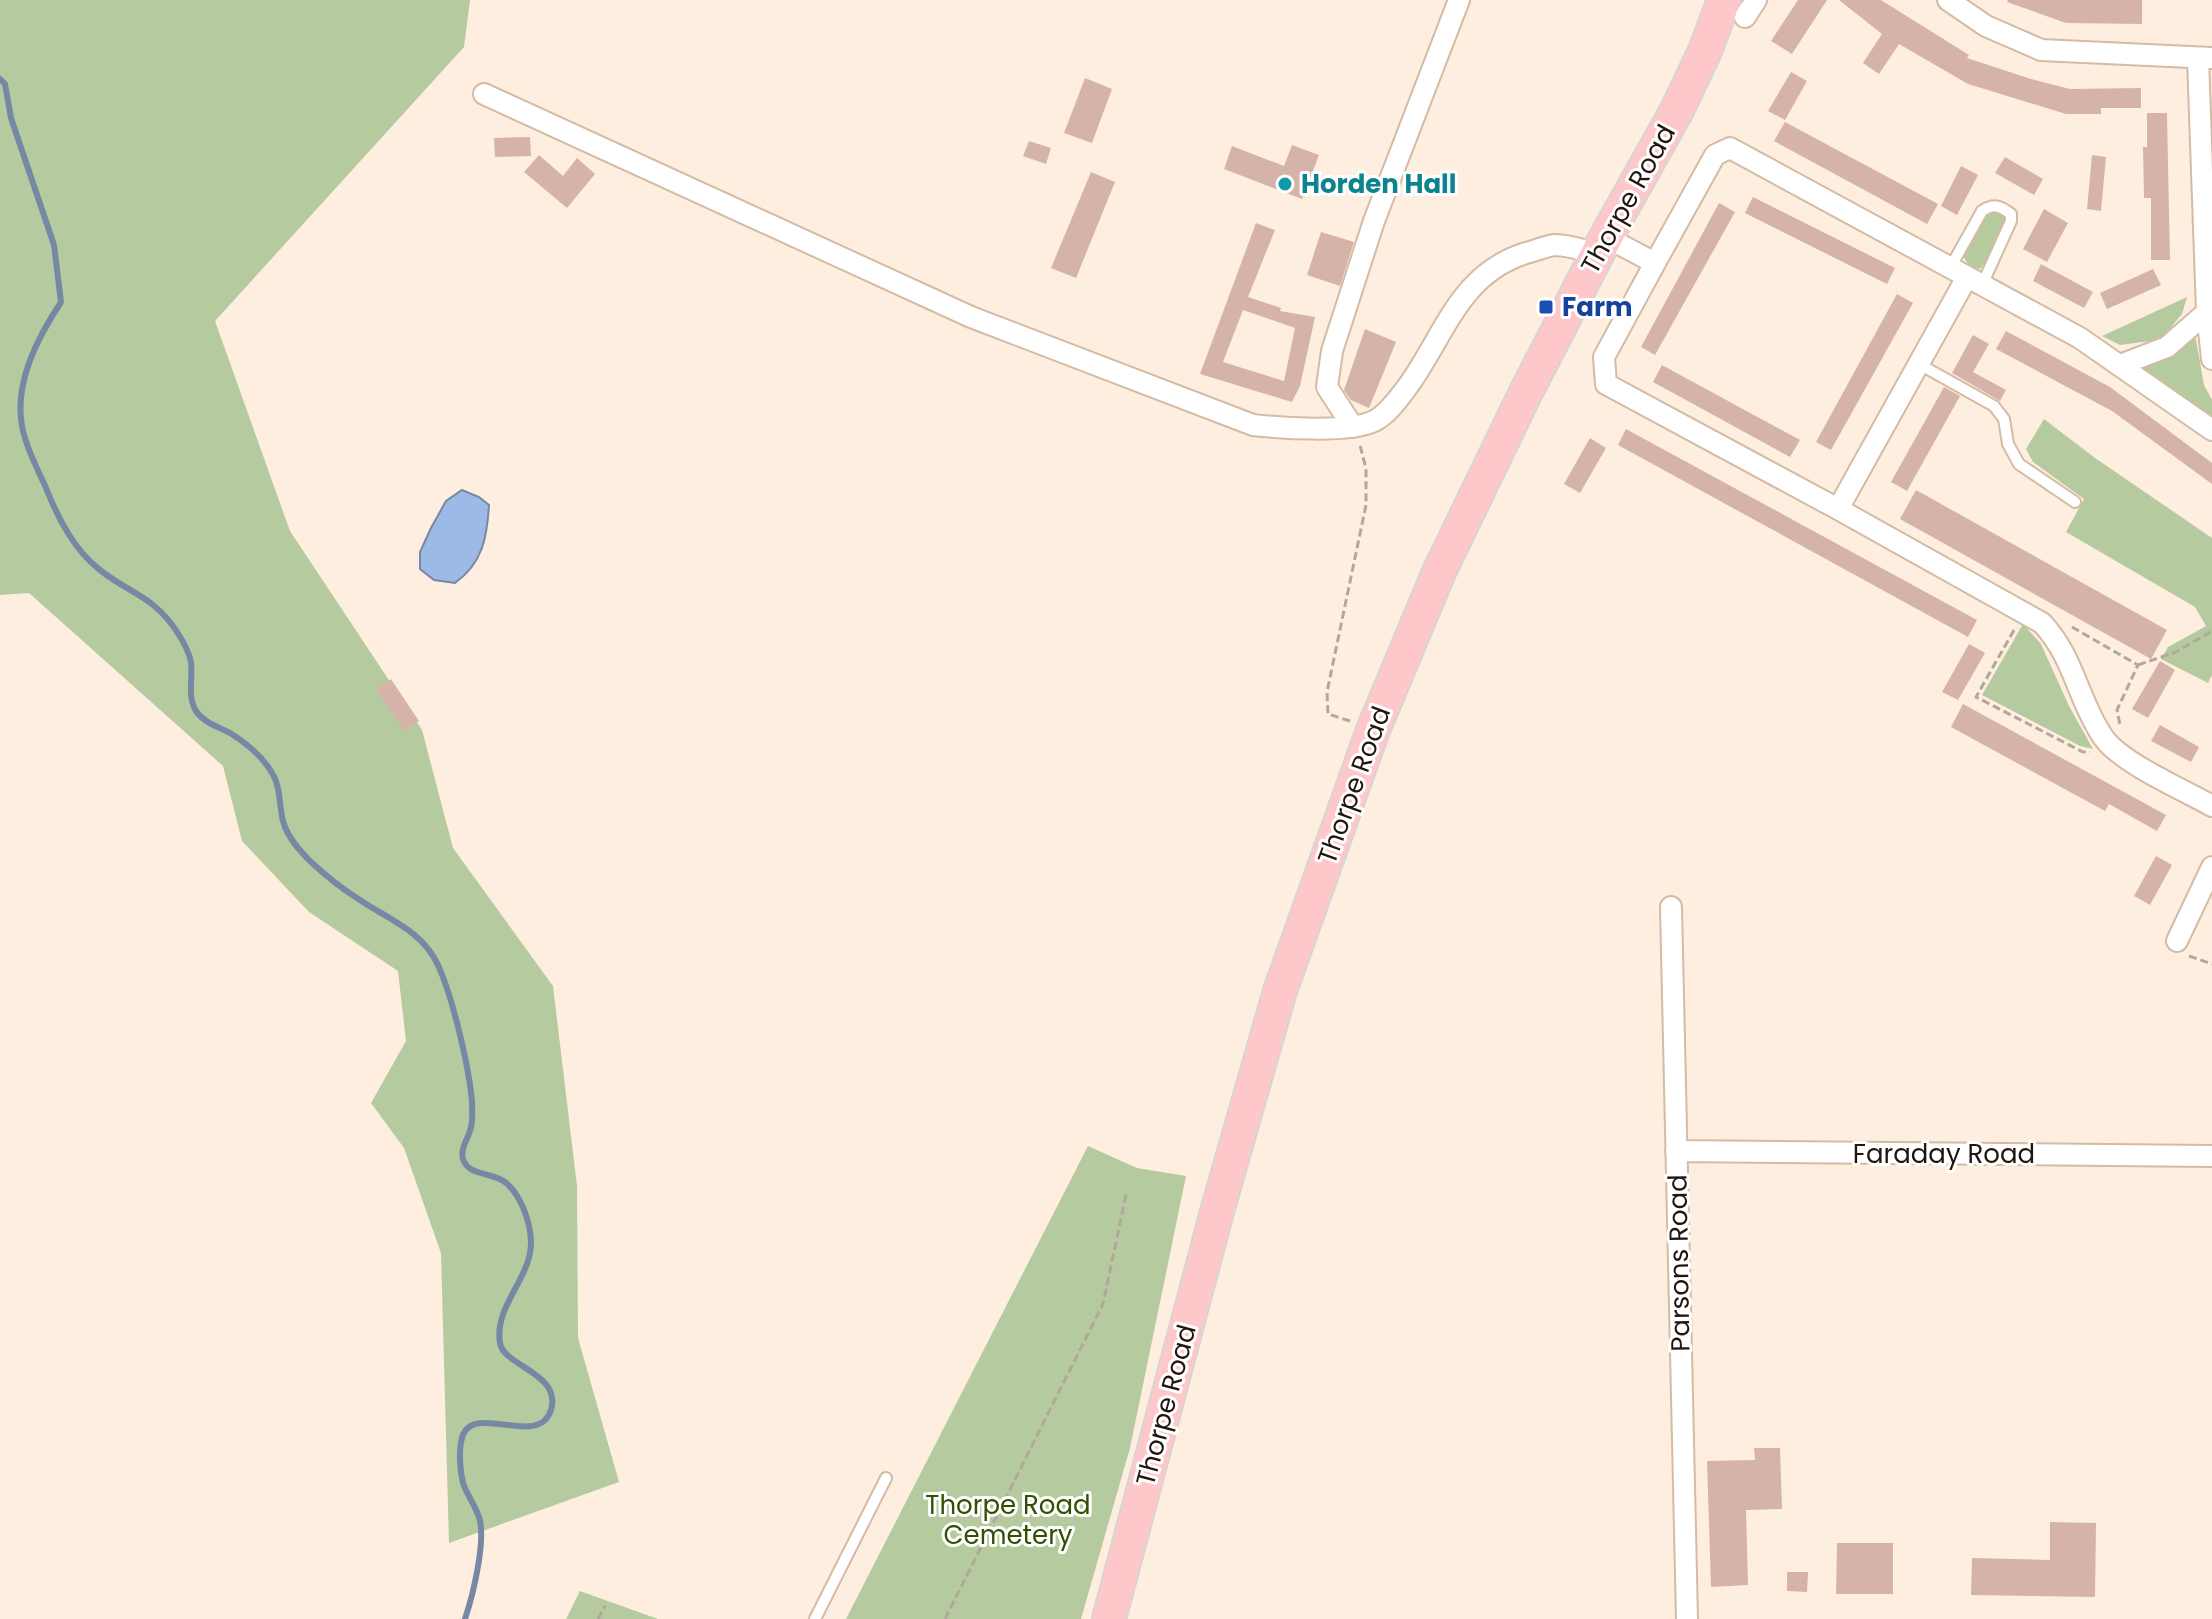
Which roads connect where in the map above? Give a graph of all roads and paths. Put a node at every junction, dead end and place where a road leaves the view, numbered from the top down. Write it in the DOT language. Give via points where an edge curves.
graph roads {
  1 [pos="1459,0"];
  2 [pos="1948,0"];
  3 [pos="1742,6"];
  4 [pos="2205,58"];
  5 [pos="484,94"];
  6 [pos="2208,226"];
  7 [pos="1601,245"];
  8 [pos="1655,263"];
  9 [pos="1966,277"];
  10 [pos="2207,312"];
  11 [pos="2212,359"];
  12 [pos="1919,364"];
  13 [pos="2120,365"];
  14 [pos="1353,427"];
  15 [pos="2212,430"];
  16 [pos="2075,502"];
  17 [pos="1838,509"];
  18 [pos="2033,618"];
  19 [pos="2212,631"];
  20 [pos="2138,665"];
  21 [pos="1373,730"];
  22 [pos="2119,755"];
  23 [pos="2212,806"];
  24 [pos="2212,867"];
  25 [pos="1671,907"];
  26 [pos="2177,941"];
  27 [pos="1676,1151"];
  28 [pos="2212,1156"];
  29 [pos="1126,1195"];
  30 [pos="886,1478"];
  31 [pos="605,1606"];
  32 [pos="598,1619"];
  33 [pos="815,1619"];
  34 [pos="945,1619"];
  35 [pos="1109,1619"];
  36 [pos="1687,1619"];
  1 -- 14 [label="street" via="1374,221 1332,351 1327,387"];
  2 -- 4 [label="street" via="1986,26 2041,50"];
  3 -- 7 [label="main road, Thorpe Road" via="1705,51"];
  4 -- 6 [label="street"];
  5 -- 14 [label="street" via="986,323 1253,425"];
  6 -- 10 [label="street"];
  7 -- 8 [label="street"];
  7 -- 14 [label="street" via="1553,245 1485,272 1463,294 1399,399 1375,421"];
  7 -- 21 [label="main road, Thorpe Road" via="1439,572"];
  8 -- 9 [label="street" via="1715,155 1730,148"];
  8 -- 17 [label="street" via="1604,357 1606,384"];
  9 -- 9 [label="lane" via="1982,211 1999,206 2011,214 2011,221"];
  9 -- 12 [label="street"];
  9 -- 13 [label="street"];
  10 -- 11 [label="street"];
  10 -- 13 [label="street" via="2167,347"];
  12 -- 16 [label="lane" via="1994,406 2004,419 2008,444 2019,464"];
  12 -- 17 [label="street"];
  13 -- 15 [label="street"];
  14 -- 21 [label="path" via="1366,469 1366,505 1327,692 1328,714"];
  17 -- 18 [label="street"];
  18 -- 20 [label="path" via="2054,617"];
  18 -- 22 [label="street" via="2057,639 2103,737"];
  18 -- 22 [label="path" via="1976,697 2083,752"];
  19 -- 20 [label="path" via="2176,652"];
  20 -- 22 [label="path" via="2117,710 2123,740"];
  21 -- 35 [label="main road, Thorpe Road" via="1280,991"];
  22 -- 23 [label="street"];
  24 -- 26 [label="street"];
  25 -- 27 [label="street, Parsons Road"];
  27 -- 28 [label="street, Faraday Road"];
  27 -- 36 [label="street, Parsons Road"];
  29 -- 34 [label="path" via="1103,1304"];
  30 -- 33 [label="lane"];
  31 -- 32 [label="path"];
}
